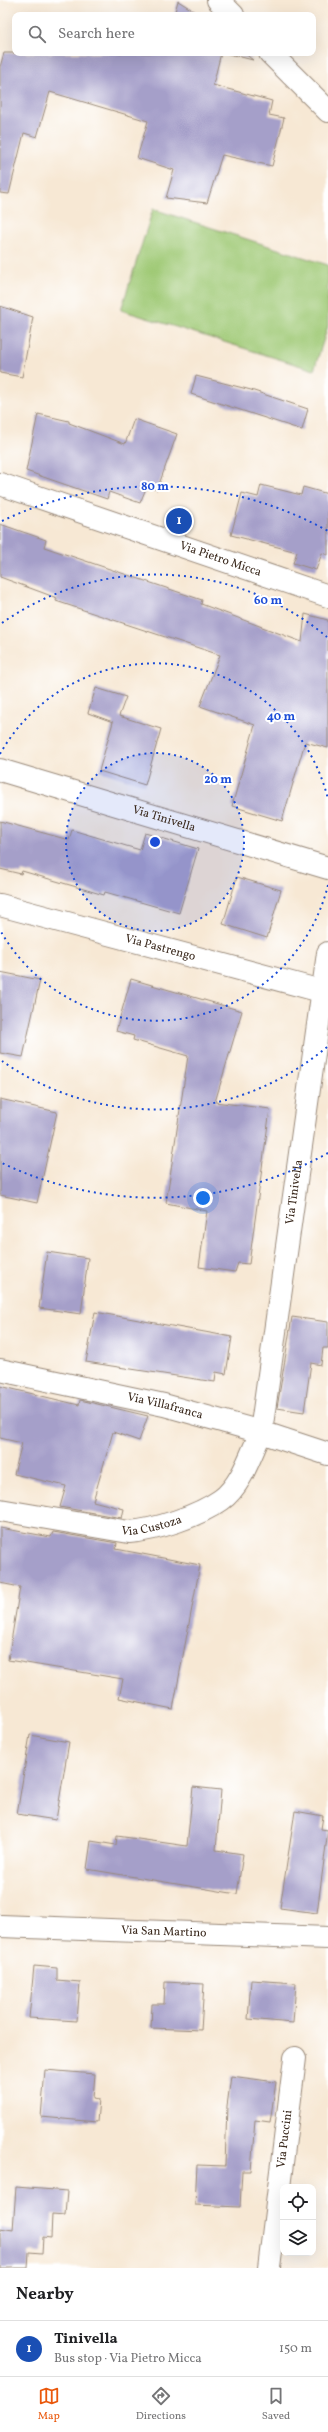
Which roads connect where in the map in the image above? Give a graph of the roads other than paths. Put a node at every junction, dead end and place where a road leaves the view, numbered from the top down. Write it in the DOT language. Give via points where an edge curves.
graph roads {
  1 [pos="218,0"];
  2 [pos="229,12"];
  3 [pos="273,56"];
  4 [pos="328,111"];
  5 [pos="0,484"];
  6 [pos="328,596"];
  7 [pos="0,770"];
  8 [pos="328,868"];
  9 [pos="0,905"];
  10 [pos="328,954"];
  11 [pos="321,992"];
  12 [pos="0,1370"];
  13 [pos="261,1432"];
  14 [pos="328,1454"];
  15 [pos="0,1510"];
  16 [pos="0,1926"];
  17 [pos="328,1938"];
  18 [pos="296,2058"];
  19 [pos="269,2268"];
  1 -- 2 [label="street"];
  3 -- 4 [label="street"];
  5 -- 6 [label="street, Via Pietro Micca"];
  7 -- 8 [label="street, Via Tinivella"];
  9 -- 11 [label="street, Via Pastrengo"];
  10 -- 11 [label="street, Via Tinivella"];
  11 -- 13 [label="street, Via Tinivella"];
  12 -- 13 [label="street, Via Villafranca" via="164,1405"];
  13 -- 14 [label="street, Via Villafranca"];
  13 -- 15 [label="street, Via Custoza" via="234,1486 221,1500 190,1515 145,1531 129,1532"];
  16 -- 17 [label="street, Via San Martino"];
  18 -- 19 [label="street, Via Puccini"];
}
